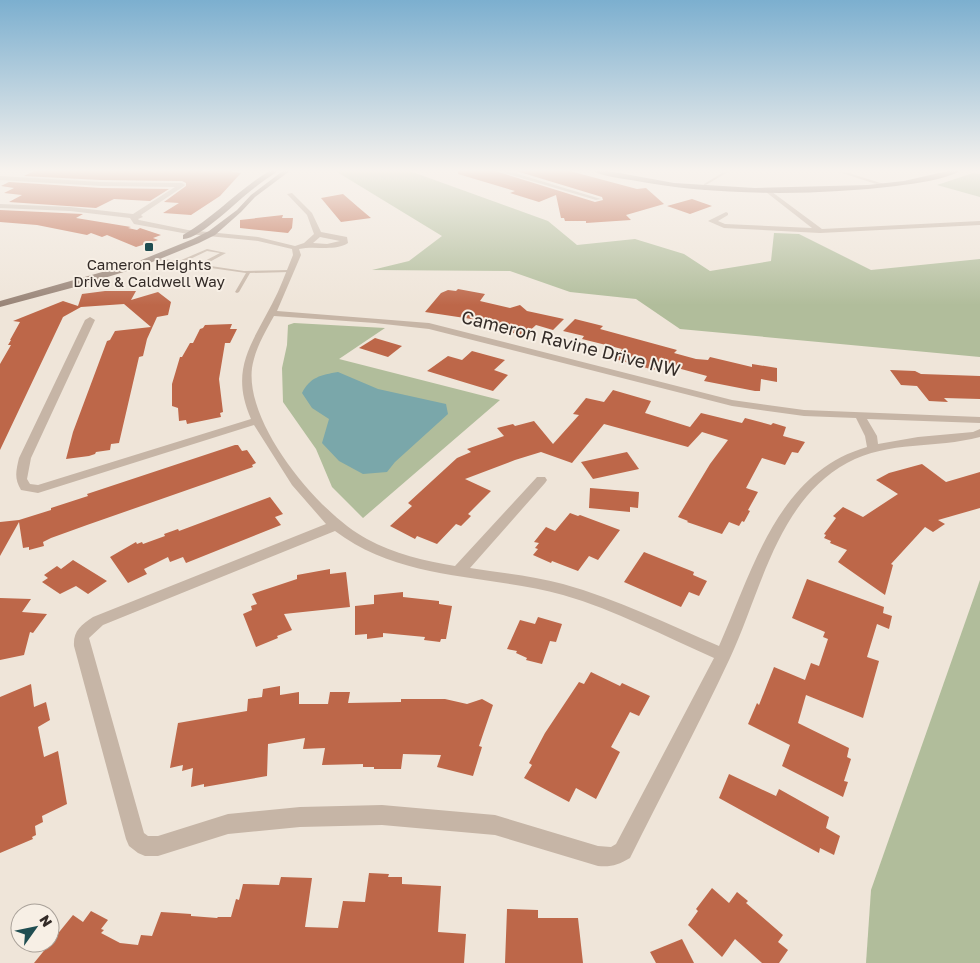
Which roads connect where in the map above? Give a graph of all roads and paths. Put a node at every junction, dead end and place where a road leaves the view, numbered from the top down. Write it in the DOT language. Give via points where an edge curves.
graph roads {
  1 [pos="117,215"];
  2 [pos="136,215"];
  3 [pos="223,215"];
  4 [pos="232,215"];
  5 [pos="310,215"];
  6 [pos="724,215"];
  7 [pos="799,215"];
  8 [pos="811,215"];
  9 [pos="133,217"];
  10 [pos="176,221"];
  11 [pos="980,223"];
  12 [pos="195,228"];
  13 [pos="208,229"];
  14 [pos="820,231"];
  15 [pos="831,231"];
  16 [pos="318,234"];
  17 [pos="301,246"];
  18 [pos="155,258"];
  19 [pos="181,262"];
  20 [pos="201,265"];
  21 [pos="290,271"];
  22 [pos="249,272"];
  23 [pos="237,292"];
  24 [pos="0,296"];
  25 [pos="0,304"];
  26 [pos="272,314"];
  27 [pos="90,320"];
  28 [pos="860,416"];
  29 [pos="980,420"];
  30 [pos="256,421"];
  31 [pos="980,432"];
  32 [pos="873,448"];
  33 [pos="541,480"];
  34 [pos="336,525"];
  35 [pos="458,572"];
  36 [pos="723,655"];
  1 -- 9 [label="street"];
  2 -- 9 [label="street"];
  3 -- 13 [label="street"];
  4 -- 13 [label="street"];
  5 -- 16 [label="street"];
  6 -- 14 [label="street" via="712,221 724,226"];
  7 -- 14 [label="street"];
  8 -- 15 [label="street"];
  9 -- 10 [label="street"];
  9 -- 12 [label="street" via="137,222"];
  11 -- 15 [label="street"];
  12 -- 13 [label="street"];
  12 -- 24 [label="street" via="136,259"];
  13 -- 17 [label="street"];
  13 -- 18 [label="street"];
  14 -- 15 [label="street"];
  16 -- 17 [label="street"];
  16 -- 17 [label="street" via="338,237 344,242"];
  17 -- 21 [label="street"];
  18 -- 19 [label="lane"];
  18 -- 25 [label="street"];
  19 -- 20 [label="lane"];
  19 -- 20 [label="lane" via="207,250 224,252"];
  20 -- 22 [label="lane"];
  21 -- 22 [label="lane"];
  21 -- 26 [label="street"];
  22 -- 23 [label="lane"];
  26 -- 28 [label="street, Cameron Ravine Drive NW" via="429,326 732,403 804,413"];
  26 -- 30 [label="street" via="251,349 247,370 248,393"];
  27 -- 30 [label="street" via="25,458 21,479 25,487 38,489"];
  28 -- 29 [label="street, Cameron Ravine Drive NW"];
  28 -- 32 [label="street" via="871,436"];
  30 -- 34 [label="street" via="296,483"];
  31 -- 32 [label="street"];
  32 -- 36 [label="street" via="815,479 792,506 766,555"];
  33 -- 35 [label="street"];
  34 -- 35 [label="street" via="360,541 391,554"];
  34 -- 36 [label="street" via="98,622 87,628 81,637 136,838 145,846 158,846 228,824 300,817 382,815 495,825 598,856 613,856 623,851"];
  35 -- 36 [label="street" via="534,583 577,594"];
}
